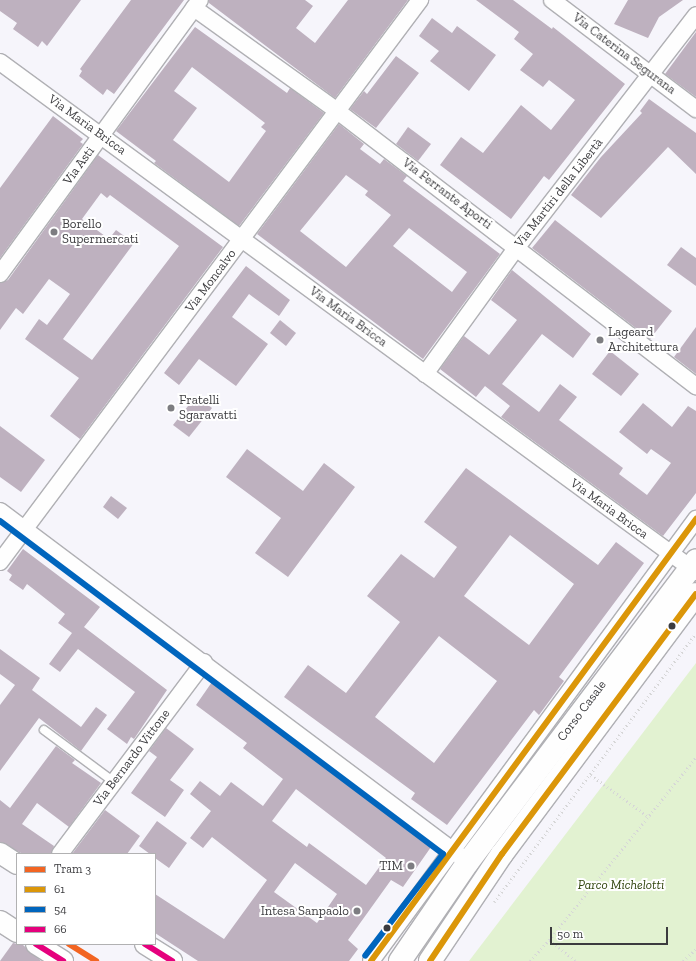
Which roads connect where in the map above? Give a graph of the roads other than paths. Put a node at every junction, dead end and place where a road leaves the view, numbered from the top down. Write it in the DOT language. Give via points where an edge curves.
graph roads {
  1 [pos="420,0"];
  2 [pos="552,0"];
  3 [pos="197,4"];
  4 [pos="696,14"];
  5 [pos="0,62"];
  6 [pos="651,75"];
  7 [pos="696,109"];
  8 [pos="336,110"];
  9 [pos="101,136"];
  10 [pos="242,240"];
  11 [pos="517,247"];
  12 [pos="0,274"];
  13 [pos="425,374"];
  14 [pos="696,386"];
  15 [pos="0,511"];
  16 [pos="696,519"];
  17 [pos="25,528"];
  18 [pos="670,555"];
  19 [pos="0,562"];
  20 [pos="694,567"];
  21 [pos="696,594"];
  22 [pos="204,662"];
  23 [pos="44,730"];
  24 [pos="114,782"];
  25 [pos="0,853"];
  26 [pos="61,853"];
  27 [pos="461,857"];
  28 [pos="16,863"];
  29 [pos="38,945"];
  30 [pos="147,945"];
  31 [pos="63,961"];
  32 [pos="172,961"];
  33 [pos="371,961"];
  34 [pos="400,961"];
  35 [pos="430,961"];
  1 -- 8 [label="street, Via Moncalvo"];
  2 -- 6 [label="street, Via Caterina Segurana"];
  3 -- 8 [label="street, Via Ferrante Aporti"];
  3 -- 9 [label="street, Via Asti"];
  4 -- 6 [label="street, Via Martiri della Libertà"];
  5 -- 9 [label="street, Via Maria Bricca"];
  6 -- 7 [label="street, Via Caterina Segurana"];
  6 -- 11 [label="street, Via Martiri della Libertà"];
  8 -- 10 [label="street, Via Moncalvo"];
  8 -- 11 [label="street, Via Ferrante Aporti"];
  9 -- 10 [label="street, Via Maria Bricca"];
  9 -- 12 [label="street, Via Asti"];
  10 -- 13 [label="street, Via Maria Bricca"];
  10 -- 17 [label="street, Via Moncalvo"];
  11 -- 13 [label="street, Via Martiri della Libertà"];
  11 -- 14 [label="street, Via Ferrante Aporti"];
  13 -- 18 [label="street, Via Maria Bricca"];
  15 -- 17 [label="street"];
  16 -- 18 [label="street, Corso Casale"];
  17 -- 19 [label="street, Via Moncalvo"];
  17 -- 22 [label="street"];
  18 -- 20 [label="street, Via Maria Bricca"];
  18 -- 27 [label="street, Corso Casale"];
  20 -- 27 [label="main road, Corso Casale"];
  21 -- 35 [label="main road, Corso Casale" via="502,854"];
  22 -- 24 [label="street, Via Bernardo Vittone"];
  22 -- 27 [label="street"];
  23 -- 24 [label="lane"];
  24 -- 26 [label="street, Via Bernardo Vittone"];
  25 -- 28 [label="street"];
  27 -- 33 [label="street, Corso Casale"];
  27 -- 34 [label="main road, Corso Casale"];
  29 -- 31 [label="street"];
  30 -- 32 [label="street"];
}
